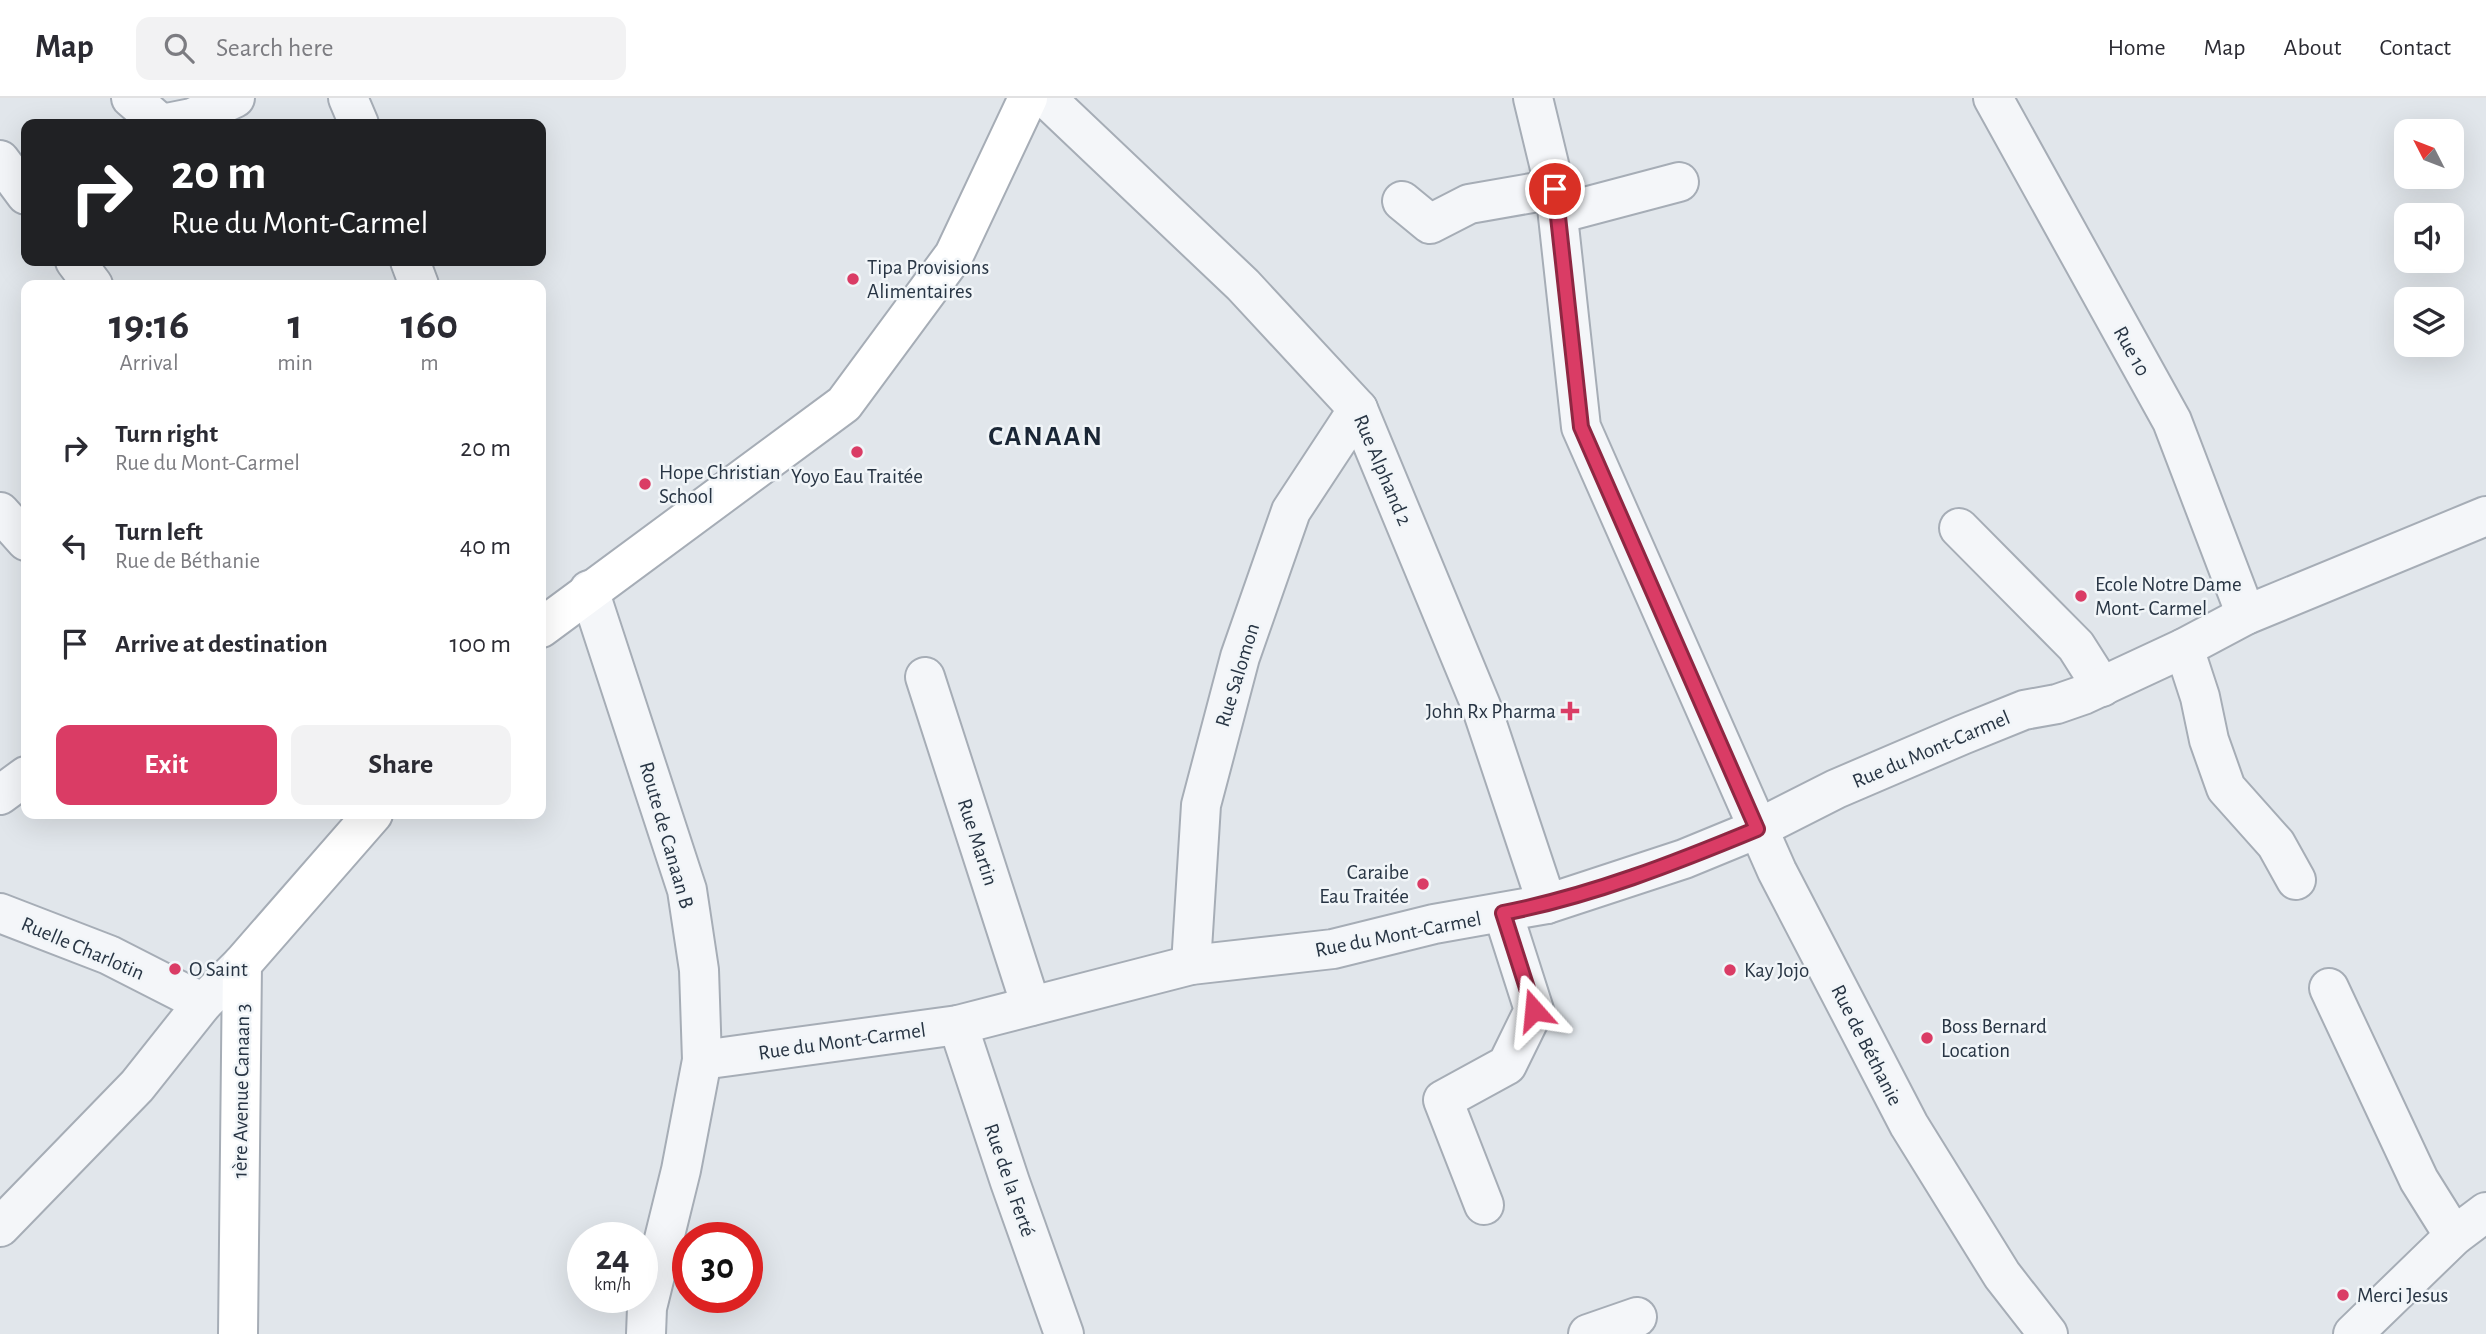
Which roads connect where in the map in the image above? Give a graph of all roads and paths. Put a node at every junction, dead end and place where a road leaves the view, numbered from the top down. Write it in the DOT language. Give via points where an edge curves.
graph roads {
  1 [pos="131,98"];
  2 [pos="235,98"];
  3 [pos="348,98"];
  4 [pos="1028,98"];
  5 [pos="1046,98"];
  6 [pos="1534,98"];
  7 [pos="1993,98"];
  8 [pos="155,119"];
  9 [pos="183,119"];
  10 [pos="357,119"];
  11 [pos="0,160"];
  12 [pos="1679,182"];
  13 [pos="21,188"];
  14 [pos="1402,201"];
  15 [pos="1556,201"];
  16 [pos="1358,409"];
  17 [pos="0,512"];
  18 [pos="2486,516"];
  19 [pos="1959,528"];
  20 [pos="21,535"];
  21 [pos="589,590"];
  22 [pos="2246,615"];
  23 [pos="546,624"];
  24 [pos="2184,648"];
  25 [pos="925,677"];
  26 [pos="2102,687"];
  27 [pos="21,780"];
  28 [pos="0,795"];
  29 [pos="369,819"];
  30 [pos="1757,829"];
  31 [pos="2296,880"];
  32 [pos="1547,904"];
  33 [pos="0,913"];
  34 [pos="1503,913"];
  35 [pos="242,964"];
  36 [pos="1191,965"];
  37 [pos="2329,988"];
  38 [pos="203,1003"];
  39 [pos="1031,1006"];
  40 [pos="958,1025"];
  41 [pos="702,1060"];
  42 [pos="1483,1205"];
  43 [pos="2486,1212"];
  44 [pos="0,1227"];
  45 [pos="2454,1236"];
  46 [pos="1637,1317"];
  47 [pos="238,1334"];
  48 [pos="646,1334"];
  49 [pos="1064,1334"];
  50 [pos="1588,1334"];
  51 [pos="2048,1334"];
  52 [pos="2353,1334"];
  1 -- 8 [label="street"];
  2 -- 9 [label="street"];
  3 -- 10 [label="street"];
  4 -- 21 [label="main road" via="954,255 844,404"];
  5 -- 16 [label="street, Rue Alphand 2" via="1243,285"];
  6 -- 15 [label="street, Rue de Béthanie"];
  7 -- 22 [label="street, Rue 10" via="2172,421"];
  11 -- 13 [label="street"];
  12 -- 15 [label="street"];
  14 -- 15 [label="street" via="1430,224 1469,204"];
  15 -- 30 [label="street, Rue de Béthanie" via="1581,427"];
  16 -- 32 [label="street, Rue Alphand 2" via="1481,706"];
  16 -- 36 [label="street, Rue Salomon" via="1291,511 1240,657 1201,804"];
  17 -- 20 [label="street"];
  18 -- 22 [label="street, Rue du Mont-Carmel"];
  19 -- 26 [label="street" via="2076,646"];
  21 -- 23 [label="main road"];
  21 -- 41 [label="street, Route de Canaan B" via="687,890 699,970"];
  22 -- 24 [label="street, Rue du Mont-Carmel"];
  24 -- 26 [label="street, Rue du Mont-Carmel"];
  24 -- 31 [label="street" via="2226,788 2276,844"];
  25 -- 39 [label="street, Rue Martin"];
  26 -- 30 [label="street, Rue du Mont-Carmel" via="2057,704 2024,710 1962,735"];
  27 -- 28 [label="street"];
  29 -- 35 [label="main road"];
  30 -- 32 [label="street, Rue du Mont-Carmel" via="1684,859"];
  30 -- 51 [label="street, Rue de Béthanie" via="1909,1125 2001,1275"];
  32 -- 34 [label="street, Rue du Mont-Carmel"];
  33 -- 38 [label="street, Ruelle Charlotin" via="109,955"];
  34 -- 36 [label="street, Rue du Mont-Carmel" via="1434,923 1333,949"];
  34 -- 42 [label="street" via="1534,1010 1507,1065 1443,1100"];
  35 -- 38 [label="street"];
  35 -- 47 [label="main road, 1ère Avenue Canaan 3"];
  36 -- 39 [label="street, Rue du Mont-Carmel"];
  37 -- 45 [label="street" via="2420,1180"];
  38 -- 44 [label="street" via="137,1086"];
  39 -- 40 [label="street, Rue du Mont-Carmel"];
  40 -- 41 [label="street, Rue du Mont-Carmel"];
  40 -- 49 [label="street, Rue de la Ferté"];
  41 -- 48 [label="street, Route de Canaan B"];
  43 -- 45 [label="street"];
  45 -- 52 [label="street"];
  46 -- 50 [label="street"];
}
